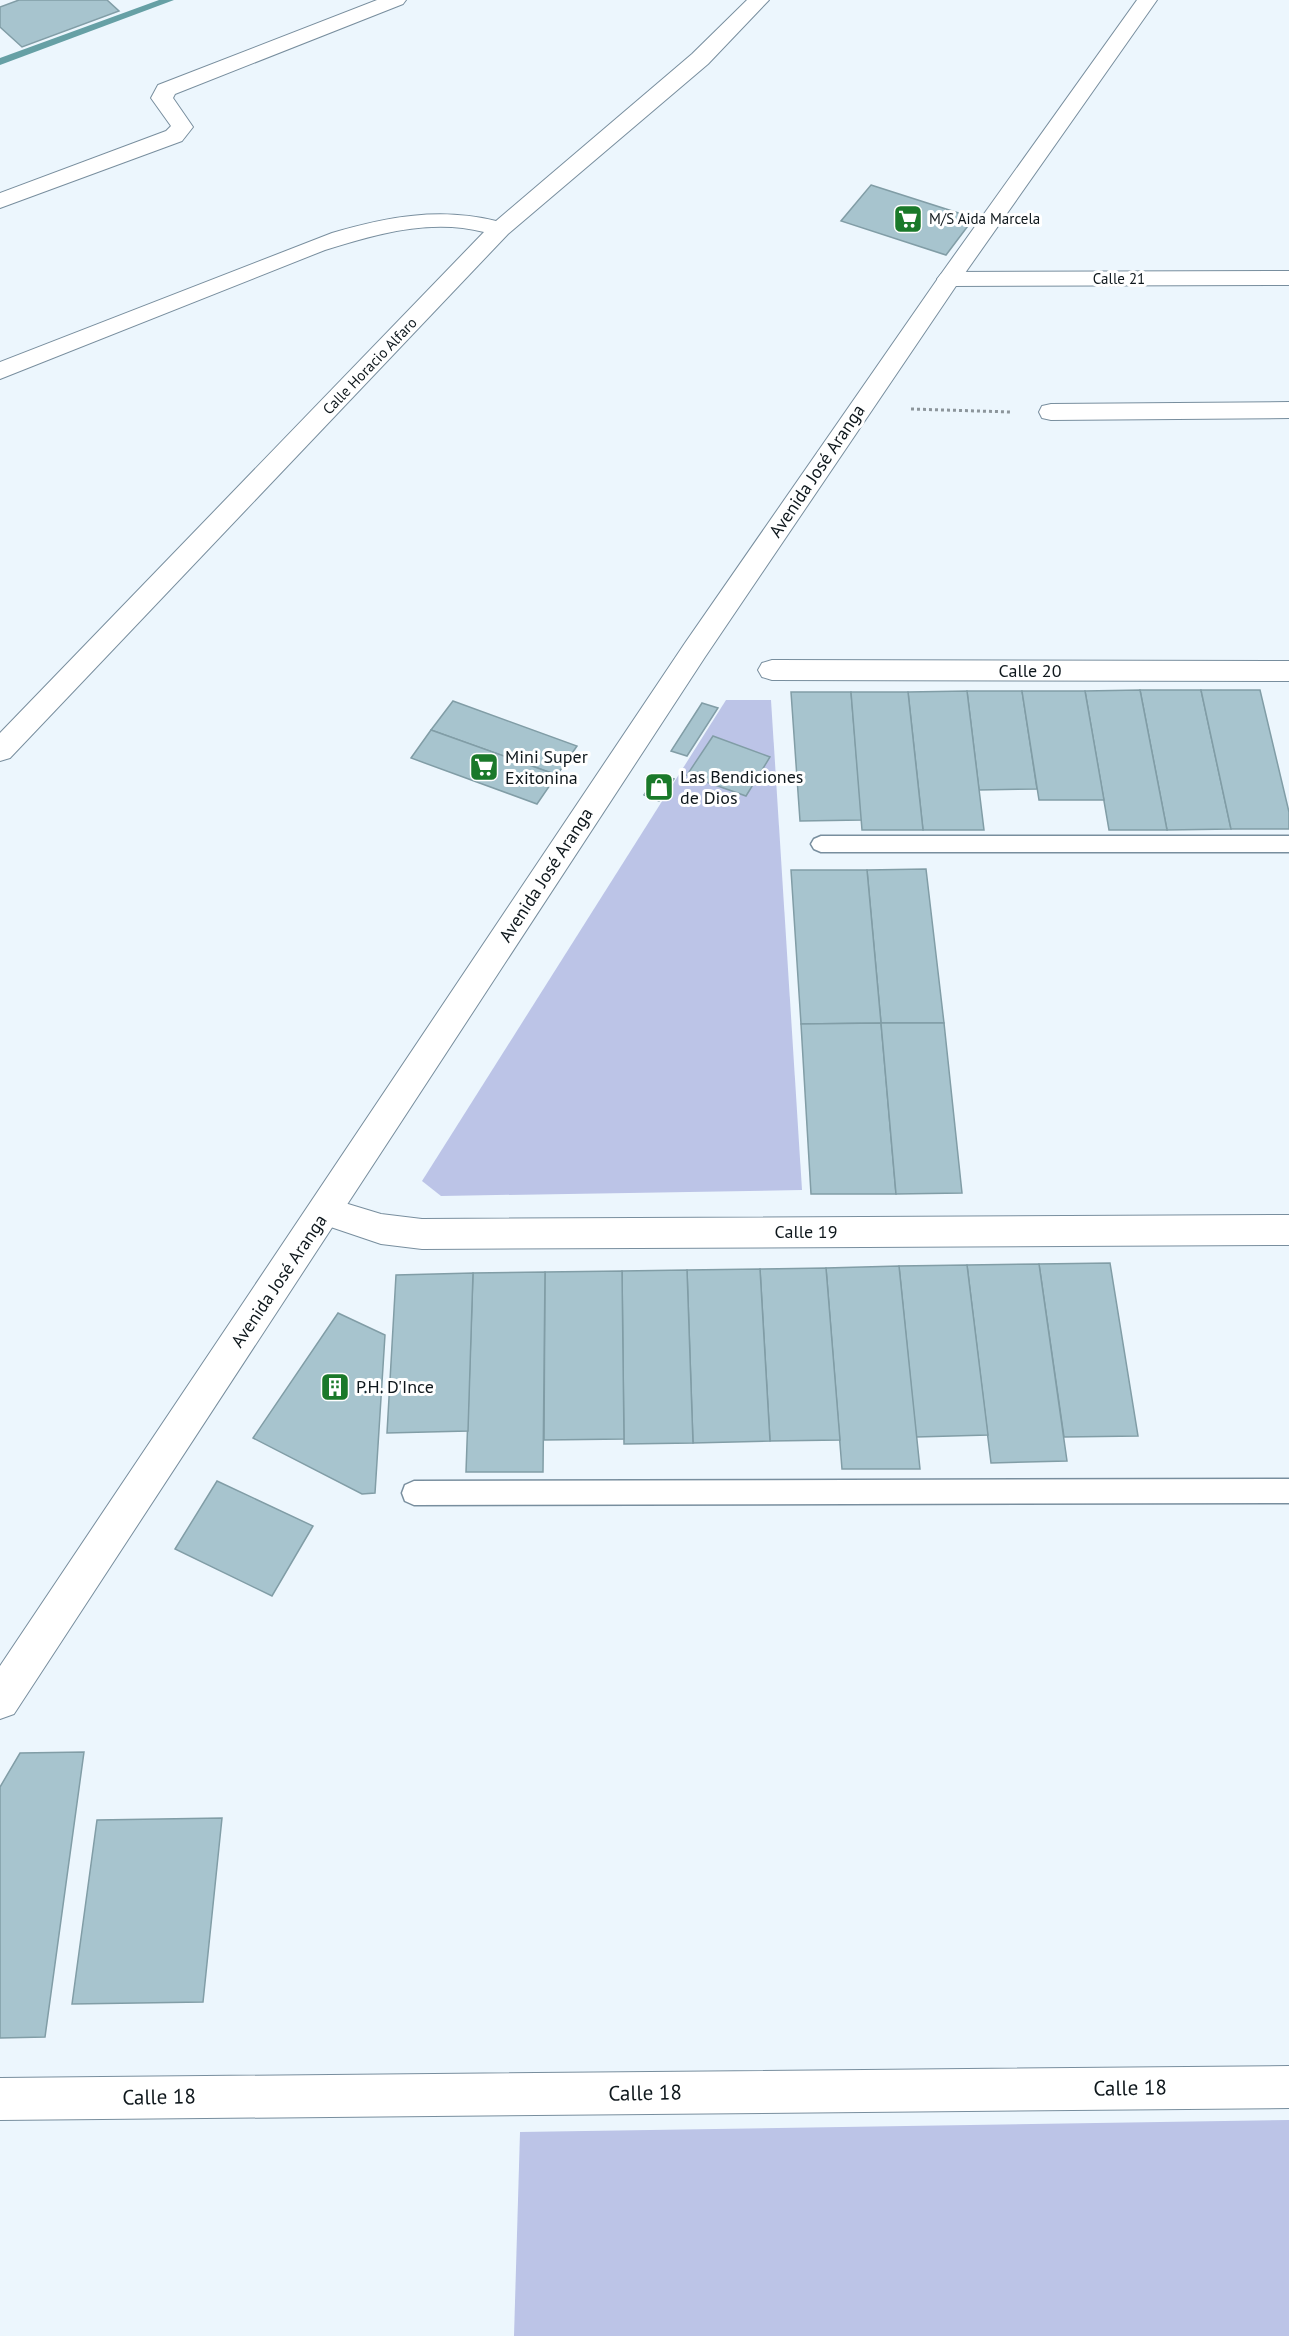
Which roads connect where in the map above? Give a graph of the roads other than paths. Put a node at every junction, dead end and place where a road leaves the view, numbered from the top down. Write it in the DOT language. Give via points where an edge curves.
graph roads {
  1 [pos="396,0"];
  2 [pos="759,0"];
  3 [pos="1147,0"];
  4 [pos="0,201"];
  5 [pos="500,229"];
  6 [pos="1289,278"];
  7 [pos="949,279"];
  8 [pos="0,371"];
  9 [pos="1289,410"];
  10 [pos="1051,412"];
  11 [pos="772,670"];
  12 [pos="1289,671"];
  13 [pos="0,751"];
  14 [pos="821,844"];
  15 [pos="1289,844"];
  16 [pos="326,1211"];
  17 [pos="1289,1230"];
  18 [pos="1289,1491"];
  19 [pos="414,1492"];
  20 [pos="0,1700"];
  21 [pos="1289,2087"];
  22 [pos="0,2099"];
  1 -- 4 [label="street" via="166,90 162,98 182,127 174,136"];
  2 -- 5 [label="street, Calle Horacio Alfaro" via="700,59"];
  3 -- 7 [label="street, Avenida José Aranga"];
  5 -- 8 [label="street" via="477,222 438,219 401,222 359,232"];
  5 -- 13 [label="street, Calle Horacio Alfaro"];
  6 -- 7 [label="street, Calle 21"];
  7 -- 16 [label="street, Avenida José Aranga" via="695,650"];
  9 -- 10 [label="street"];
  11 -- 12 [label="street, Calle 20"];
  14 -- 15 [label="lane"];
  16 -- 17 [label="street, Calle 19" via="381,1229 422,1234"];
  16 -- 20 [label="street, Avenida José Aranga"];
  18 -- 19 [label="lane"];
  21 -- 22 [label="street, Calle 18"];
}
